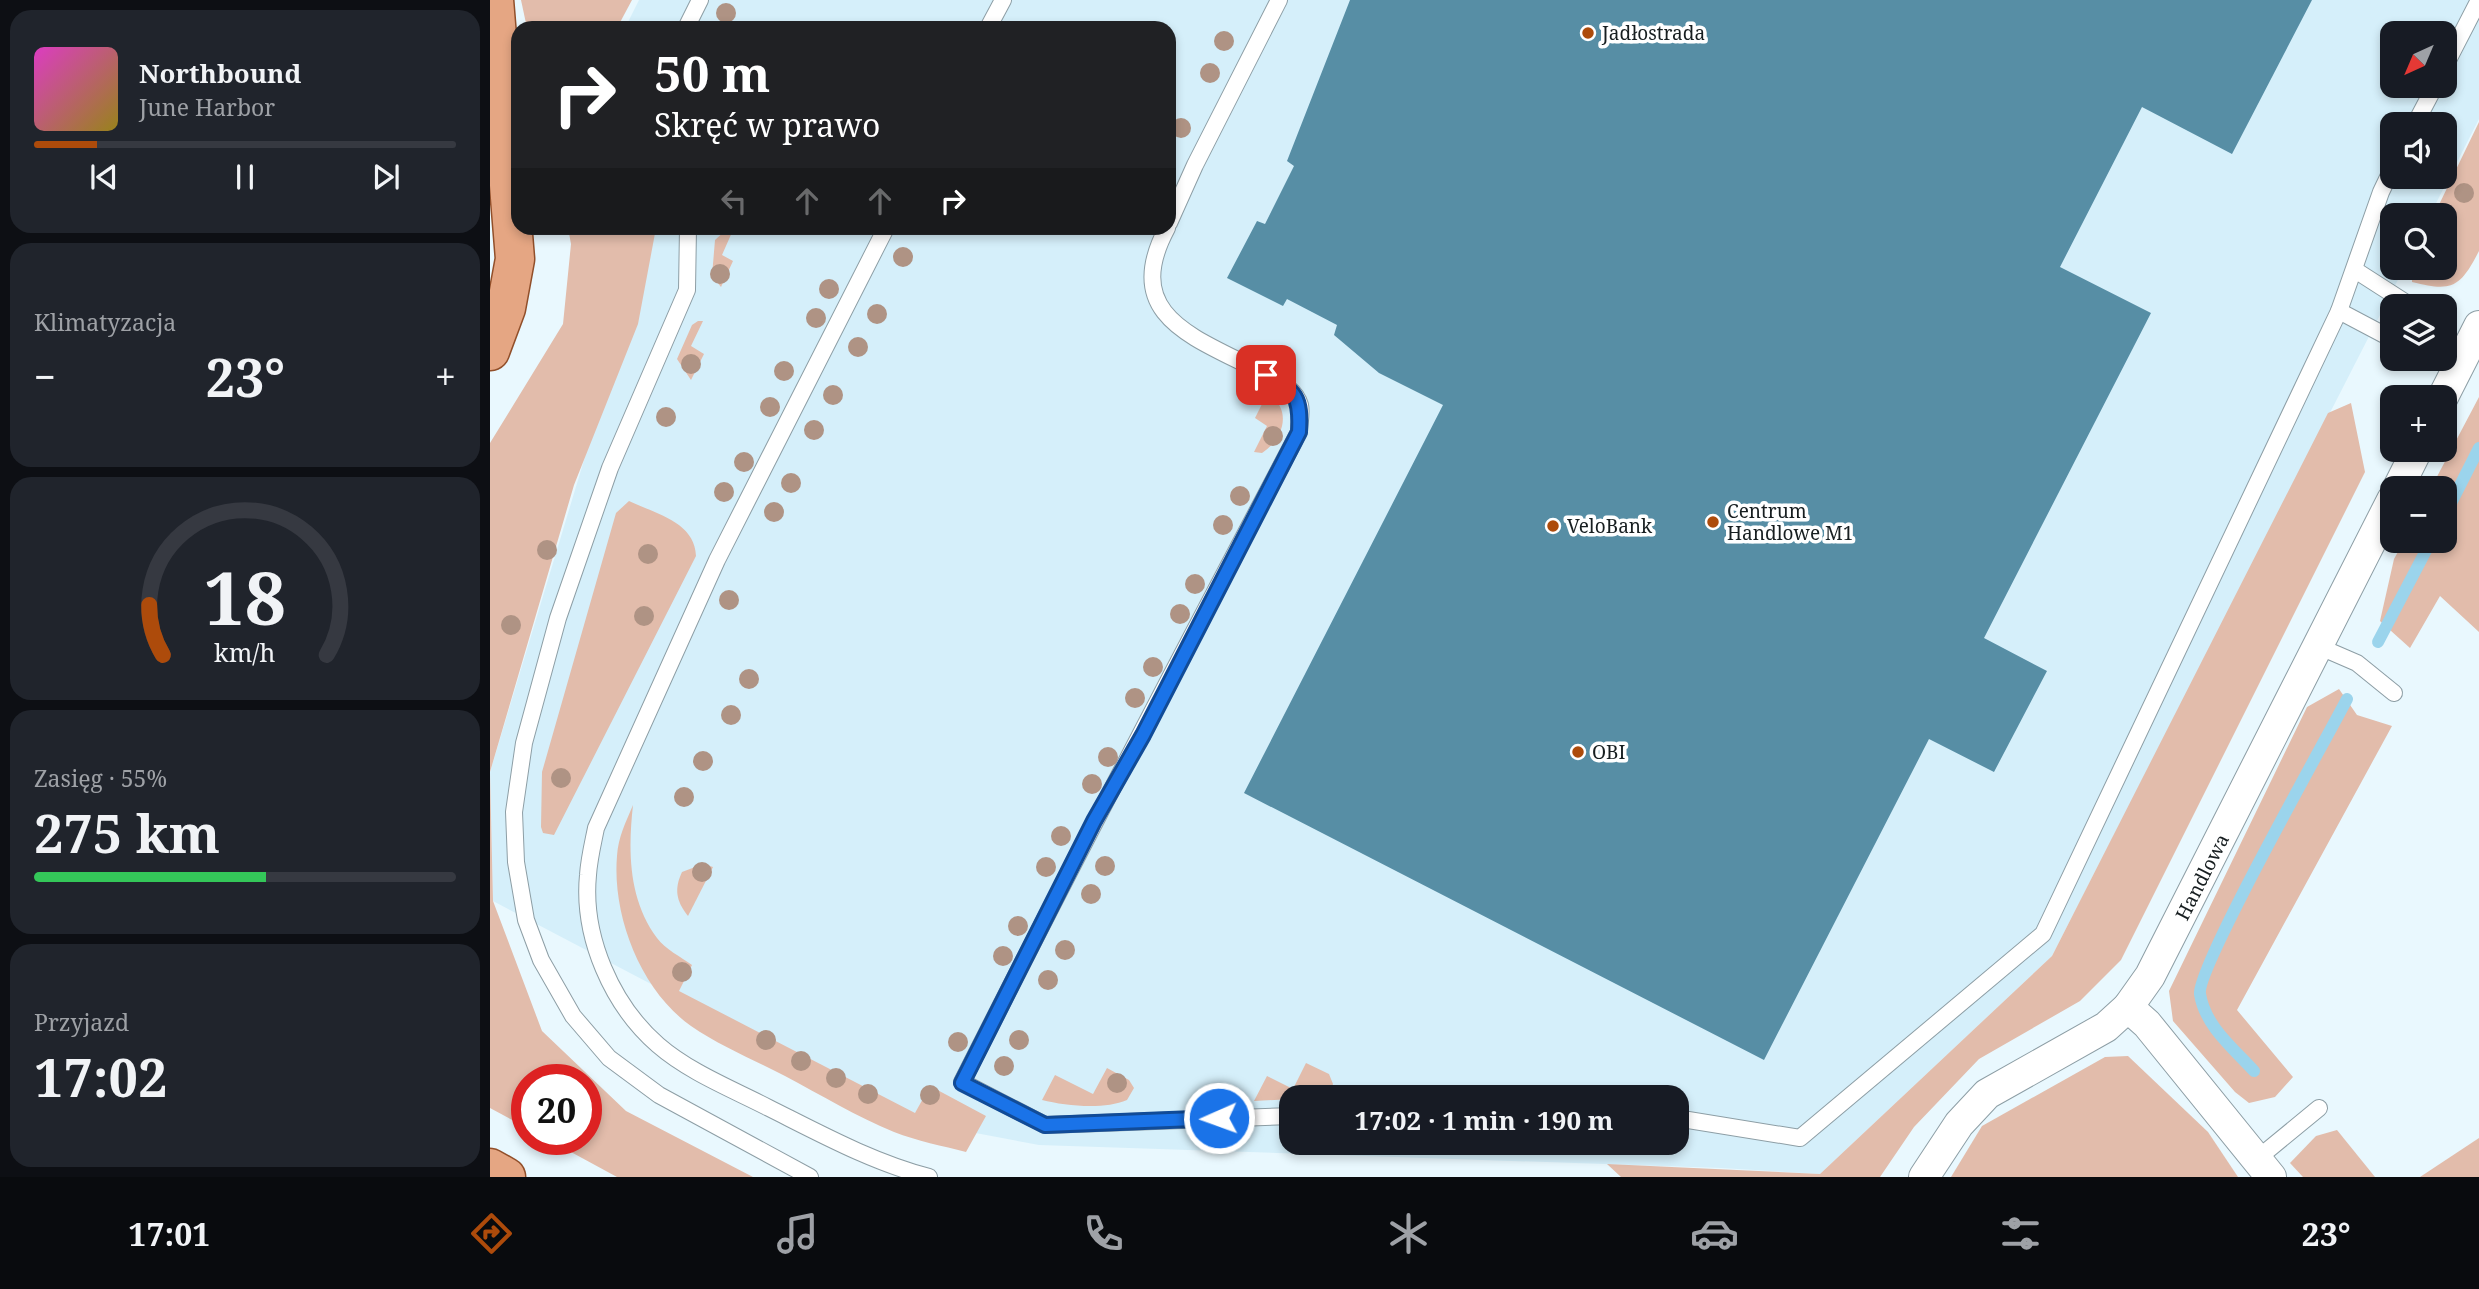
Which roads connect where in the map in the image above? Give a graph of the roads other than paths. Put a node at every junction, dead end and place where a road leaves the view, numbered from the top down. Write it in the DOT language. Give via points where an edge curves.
graph roads {
  1 [pos="494,0"];
  2 [pos="700,0"];
  3 [pos="1003,0"];
  4 [pos="1279,0"];
  5 [pos="2479,0"];
  6 [pos="690,21"];
  7 [pos="992,21"];
  8 [pos="2457,43"];
  9 [pos="2382,189"];
  10 [pos="511,194"];
  11 [pos="1176,207"];
  12 [pos="514,235"];
  13 [pos="688,235"];
  14 [pos="882,235"];
  15 [pos="1164,235"];
  16 [pos="490,251"];
  17 [pos="2354,270"];
  18 [pos="2392,294"];
  19 [pos="506,308"];
  20 [pos="2339,311"];
  21 [pos="2479,326"];
  22 [pos="2380,333"];
  23 [pos="490,351"];
  24 [pos="2457,352"];
  25 [pos="2380,524"];
  26 [pos="2320,647"];
  27 [pos="2394,693"];
  28 [pos="2127,1007"];
  29 [pos="2319,1108"];
  30 [pos="1279,1116"];
  31 [pos="1689,1120"];
  32 [pos="490,1168"];
  33 [pos="2264,1168"];
  34 [pos="506,1177"];
  35 [pos="810,1177"];
  36 [pos="929,1177"];
  37 [pos="1924,1177"];
  1 -- 10 [label="main road"];
  2 -- 6 [label="lane"];
  3 -- 7 [label="lane"];
  4 -- 11 [label="lane"];
  5 -- 8 [label="lane"];
  9 -- 17 [label="lane"];
  12 -- 19 [label="main road"];
  13 -- 35 [label="lane" via="687,290 610,468 558,618 524,743 514,812 516,862 526,920 541,960 573,1016 609,1058 659,1095"];
  14 -- 36 [label="lane" via="717,560 596,828 587,876 590,924 608,981 631,1018 660,1046 705,1075 846,1147"];
  15 -- 30 [label="lane" via="1152,261 1152,295 1188,334 1289,387 1300,406 1299,432 962,1083 1045,1125"];
  16 -- 19 [label="main road"];
  17 -- 18 [label="lane"];
  17 -- 20 [label="lane"];
  19 -- 23 [label="main road"];
  20 -- 22 [label="lane"];
  20 -- 31 [label="lane" via="2043,934 1800,1138"];
  21 -- 24 [label="street"];
  25 -- 26 [label="street, Handlowa"];
  26 -- 27 [label="lane" via="2357,663"];
  26 -- 28 [label="street, Handlowa" via="2169,942"];
  28 -- 33 [label="street" via="2147,1024"];
  28 -- 37 [label="street, Handlowa" via="2106,1027 1987,1094 1959,1124"];
  29 -- 33 [label="lane"];
  32 -- 34 [label="main road"];
}
